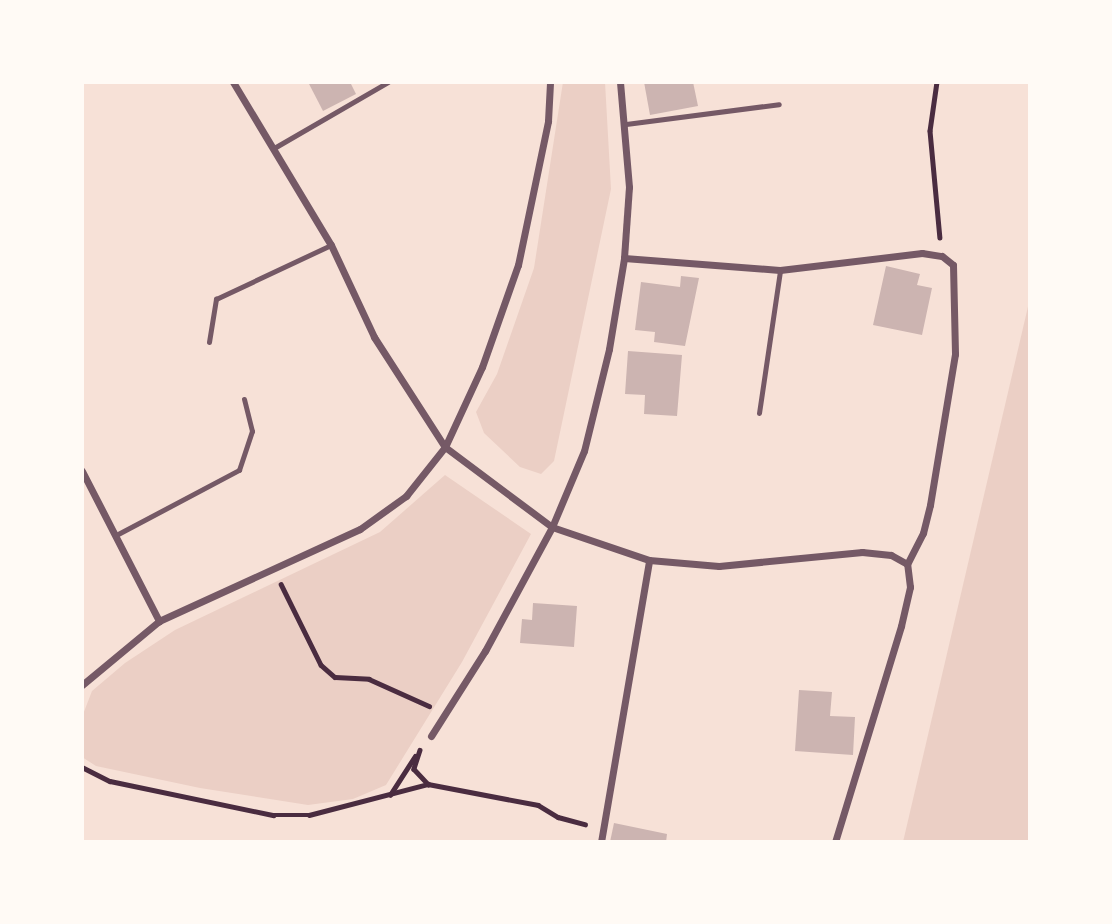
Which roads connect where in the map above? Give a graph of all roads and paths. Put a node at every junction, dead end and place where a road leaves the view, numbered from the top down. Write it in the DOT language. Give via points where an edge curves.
graph roads {
  1 [pos="233,82"];
  2 [pos="388,82"];
  3 [pos="550,82"];
  4 [pos="620,82"];
  5 [pos="937,82"];
  6 [pos="779,104"];
  7 [pos="626,124"];
  8 [pos="274,148"];
  9 [pos="331,246"];
  10 [pos="942,256"];
  11 [pos="624,258"];
  12 [pos="780,270"];
  13 [pos="209,342"];
  14 [pos="244,399"];
  15 [pos="759,414"];
  16 [pos="445,447"];
  17 [pos="82,471"];
  18 [pos="552,527"];
  19 [pos="117,534"];
  20 [pos="649,560"];
  21 [pos="907,564"];
  22 [pos="274,571"];
  23 [pos="159,621"];
  24 [pos="82,685"];
  25 [pos="446,714"];
  26 [pos="431,736"];
  27 [pos="415,755"];
  28 [pos="82,767"];
  29 [pos="428,784"];
  30 [pos="390,795"];
  31 [pos="603,828"];
  32 [pos="601,842"];
  33 [pos="835,842"];
  1 -- 8 [label="street"];
  2 -- 8 [label="lane"];
  3 -- 16 [label="street" via="548,121 518,265 482,367"];
  4 -- 7 [label="street"];
  5 -- 10 [label="path" via="930,131"];
  6 -- 7 [label="lane"];
  7 -- 11 [label="street" via="629,187"];
  8 -- 9 [label="street"];
  9 -- 13 [label="lane" via="216,299"];
  9 -- 16 [label="street" via="374,337"];
  10 -- 12 [label="street" via="922,253"];
  10 -- 21 [label="street" via="953,265 955,354 930,505 923,534"];
  11 -- 12 [label="street"];
  11 -- 18 [label="street" via="609,349 584,452"];
  12 -- 15 [label="lane"];
  14 -- 19 [label="lane" via="252,431 239,470"];
  16 -- 18 [label="street"];
  16 -- 22 [label="street" via="406,496 369,523"];
  17 -- 19 [label="street"];
  18 -- 20 [label="street"];
  18 -- 25 [label="street"];
  19 -- 23 [label="street"];
  20 -- 21 [label="street" via="719,566 862,552 891,555"];
  20 -- 31 [label="street"];
  21 -- 33 [label="street" via="909,587 901,626"];
  22 -- 23 [label="street"];
  22 -- 25 [label="path" via="321,665 335,677 369,678"];
  23 -- 24 [label="street"];
  25 -- 26 [label="street"];
  26 -- 27 [label="path"];
  27 -- 29 [label="path" via="414,769"];
  27 -- 30 [label="path"];
  28 -- 30 [label="path" via="110,781 273,814 309,815"];
  29 -- 30 [label="path"];
  29 -- 31 [label="path" via="538,806 558,817"];
  31 -- 32 [label="street"];
}
